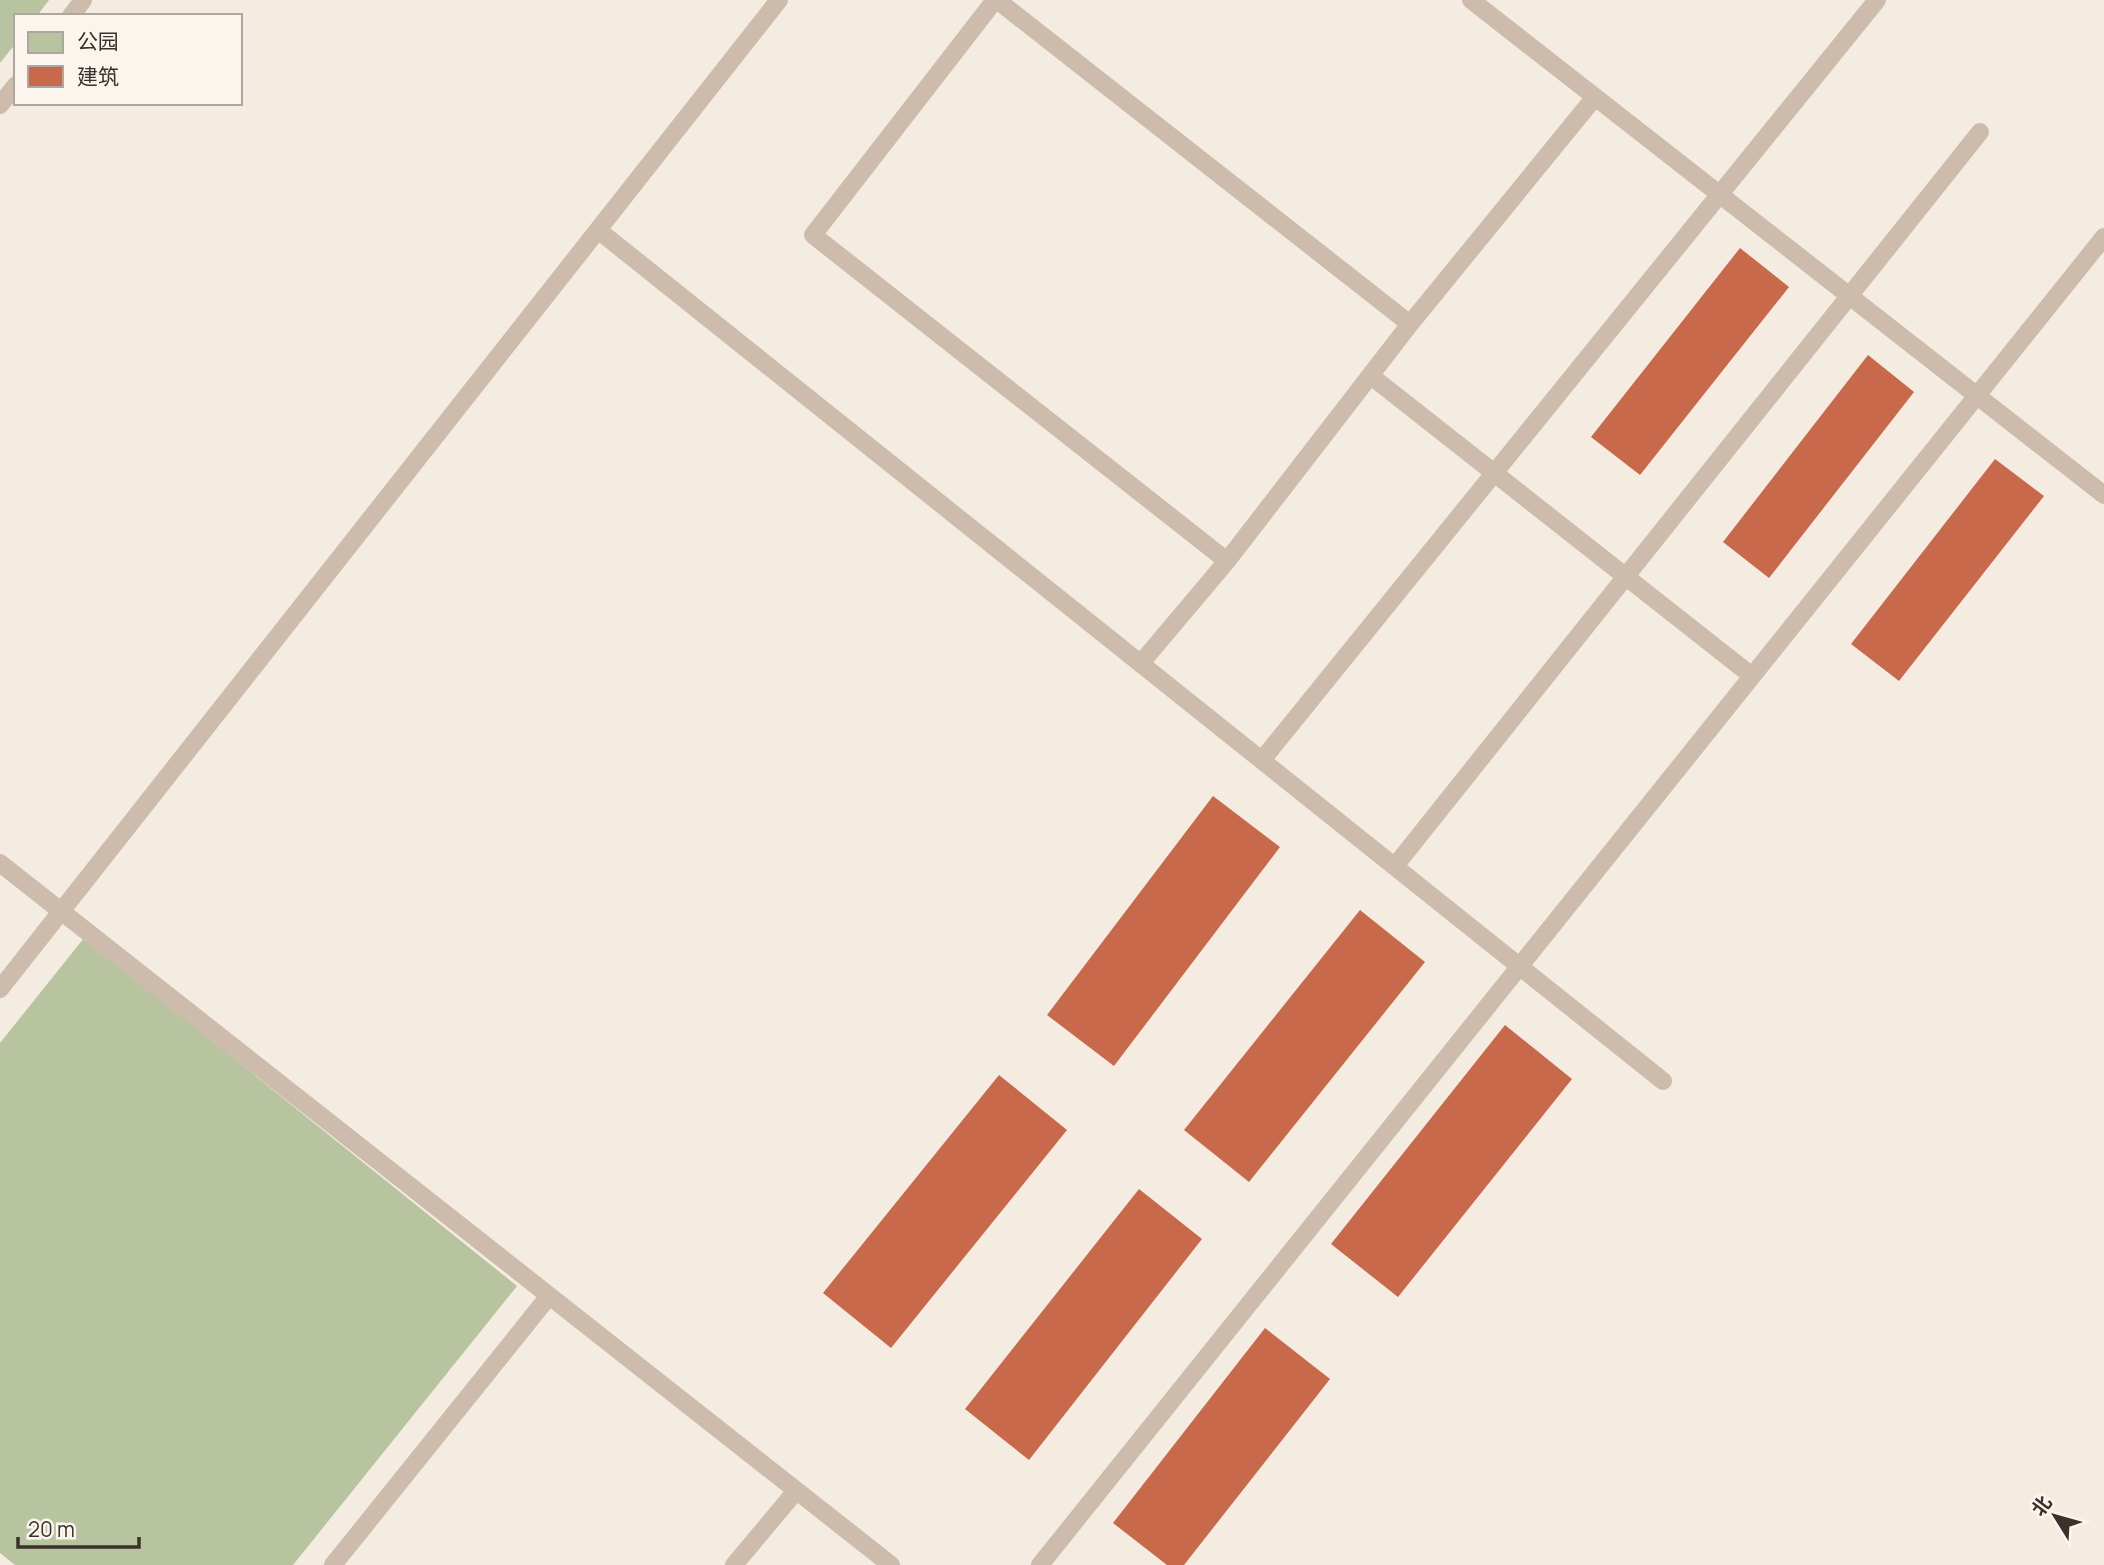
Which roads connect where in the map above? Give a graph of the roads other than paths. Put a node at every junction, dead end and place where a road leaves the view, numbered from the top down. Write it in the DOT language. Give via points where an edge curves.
graph roads {
  1 [pos="779,0"];
  2 [pos="996,0"];
  3 [pos="1471,0"];
  4 [pos="1877,0"];
  5 [pos="14,88"];
  6 [pos="1595,97"];
  7 [pos="0,105"];
  8 [pos="1980,132"];
  9 [pos="1720,195"];
  10 [pos="598,230"];
  11 [pos="2104,237"];
  12 [pos="1849,296"];
  13 [pos="1410,324"];
  14 [pos="1371,376"];
  15 [pos="1977,395"];
  16 [pos="1495,474"];
  17 [pos="2104,495"];
  18 [pos="1227,561"];
  19 [pos="1625,576"];
  20 [pos="1141,663"];
  21 [pos="1752,676"];
  22 [pos="1262,760"];
  23 [pos="0,863"];
  24 [pos="1395,866"];
  25 [pos="61,911"];
  26 [pos="1520,966"];
  27 [pos="0,989"];
  28 [pos="1663,1081"];
  29 [pos="549,1296"];
  30 [pos="796,1490"];
  31 [pos="333,1565"];
  32 [pos="734,1565"];
  33 [pos="891,1565"];
  34 [pos="1040,1565"];
  1 -- 10 [label="lane"];
  2 -- 13 [label="lane"];
  2 -- 18 [label="lane" via="813,235"];
  3 -- 6 [label="lane"];
  4 -- 9 [label="lane"];
  5 -- 7 [label="lane"];
  6 -- 9 [label="lane"];
  6 -- 13 [label="lane"];
  8 -- 12 [label="lane"];
  9 -- 12 [label="lane"];
  9 -- 16 [label="lane"];
  10 -- 20 [label="lane"];
  10 -- 25 [label="lane"];
  11 -- 15 [label="lane"];
  12 -- 15 [label="lane"];
  12 -- 19 [label="lane"];
  13 -- 14 [label="lane"];
  14 -- 16 [label="lane"];
  14 -- 18 [label="lane"];
  15 -- 17 [label="lane"];
  15 -- 21 [label="lane"];
  16 -- 19 [label="lane"];
  16 -- 22 [label="lane"];
  18 -- 20 [label="lane"];
  19 -- 21 [label="lane"];
  19 -- 24 [label="lane"];
  20 -- 22 [label="lane"];
  21 -- 26 [label="lane"];
  22 -- 24 [label="lane"];
  23 -- 25 [label="lane"];
  24 -- 26 [label="lane"];
  25 -- 27 [label="lane"];
  25 -- 29 [label="lane"];
  26 -- 28 [label="lane"];
  26 -- 34 [label="lane"];
  29 -- 30 [label="lane"];
  29 -- 31 [label="lane"];
  30 -- 32 [label="lane"];
  30 -- 33 [label="lane"];
}
